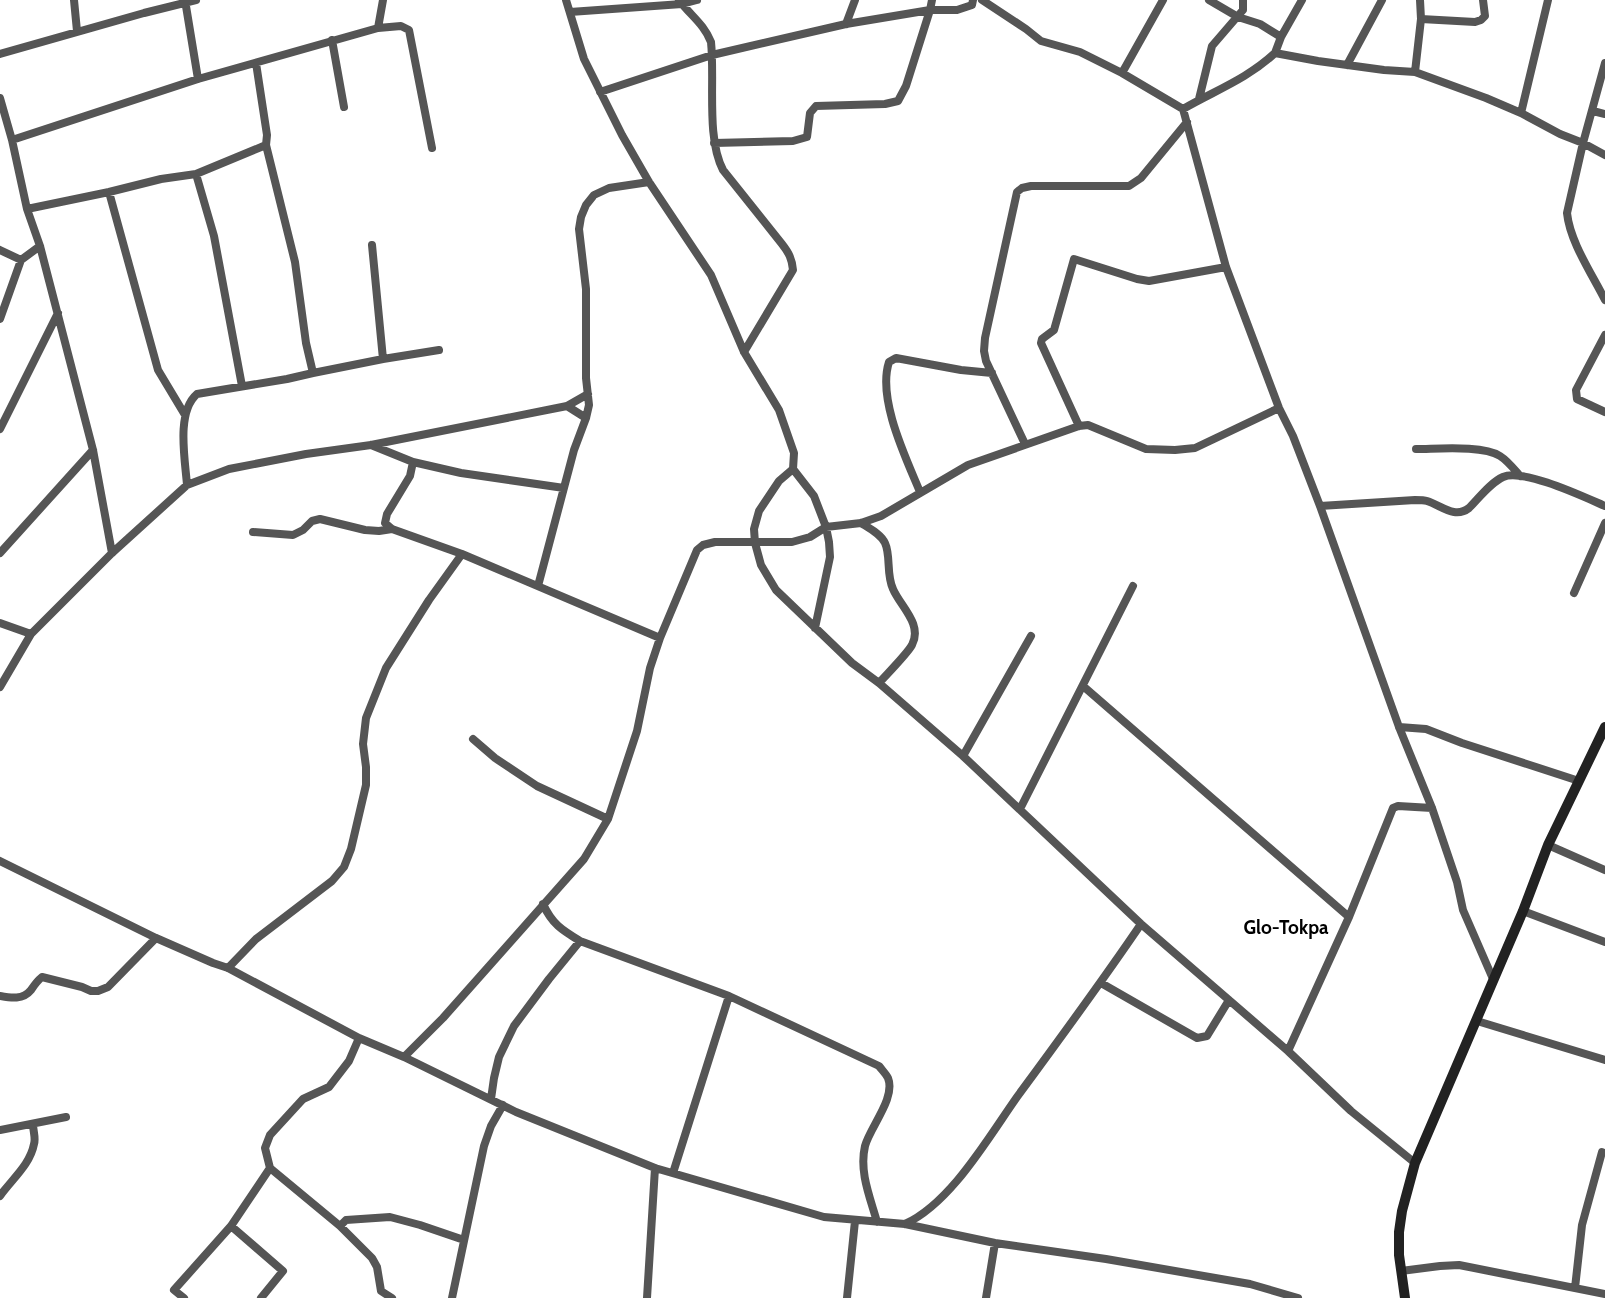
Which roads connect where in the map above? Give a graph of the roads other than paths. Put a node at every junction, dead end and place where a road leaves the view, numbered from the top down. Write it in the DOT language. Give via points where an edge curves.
graph roads {
  1 [pos="74,0"];
  2 [pos="196,0"];
  3 [pos="384,0"];
  4 [pos="566,0"];
  5 [pos="697,0"];
  6 [pos="855,0"];
  7 [pos="932,0"];
  8 [pos="973,0"];
  9 [pos="982,0"];
  10 [pos="1163,0"];
  11 [pos="1209,0"];
  12 [pos="1243,0"];
  13 [pos="1302,0"];
  14 [pos="1382,0"];
  15 [pos="1420,0"];
  16 [pos="1483,0"];
  17 [pos="1548,0"];
  18 [pos="185,2"];
  19 [pos="681,2"];
  20 [pos="930,10"];
  21 [pos="570,12"];
  22 [pos="1238,17"];
  23 [pos="1421,19"];
  24 [pos="846,24"];
  25 [pos="378,28"];
  26 [pos="77,31"];
  27 [pos="1281,37"];
  28 [pos="332,40"];
  29 [pos="1275,53"];
  30 [pos="0,54"];
  31 [pos="712,55"];
  32 [pos="256,63"];
  33 [pos="1605,63"];
  34 [pos="1347,65"];
  35 [pos="1122,72"];
  36 [pos="1416,72"];
  37 [pos="198,79"];
  38 [pos="600,92"];
  39 [pos="0,98"];
  40 [pos="1199,99"];
  41 [pos="344,107"];
  42 [pos="1183,108"];
  43 [pos="1592,111"];
  44 [pos="1520,113"];
  45 [pos="1605,114"];
  46 [pos="1187,122"];
  47 [pos="12,140"];
  48 [pos="1583,142"];
  49 [pos="714,143"];
  50 [pos="266,144"];
  51 [pos="432,148"];
  52 [pos="1605,155"];
  53 [pos="196,174"];
  54 [pos="649,182"];
  55 [pos="109,192"];
  56 [pos="27,208"];
  57 [pos="372,245"];
  58 [pos="40,246"];
  59 [pos="0,250"];
  60 [pos="22,260"];
  61 [pos="1226,267"];
  62 [pos="1605,300"];
  63 [pos="58,313"];
  64 [pos="0,319"];
  65 [pos="1605,335"];
  66 [pos="439,350"];
  67 [pos="744,352"];
  68 [pos="383,359"];
  69 [pos="313,373"];
  70 [pos="992,373"];
  71 [pos="242,386"];
  72 [pos="588,394"];
  73 [pos="567,406"];
  74 [pos="1278,408"];
  75 [pos="1605,412"];
  76 [pos="186,415"];
  77 [pos="586,418"];
  78 [pos="1079,426"];
  79 [pos="0,429"];
  80 [pos="1025,444"];
  81 [pos="371,445"];
  82 [pos="1416,449"];
  83 [pos="93,450"];
  84 [pos="413,462"];
  85 [pos="793,469"];
  86 [pos="1520,476"];
  87 [pos="187,485"];
  88 [pos="564,488"];
  89 [pos="920,492"];
  90 [pos="1320,506"];
  91 [pos="1605,506"];
  92 [pos="861,523"];
  93 [pos="1605,523"];
  94 [pos="826,527"];
  95 [pos="392,529"];
  96 [pos="253,532"];
  97 [pos="754,543"];
  98 [pos="0,553"];
  99 [pos="112,553"];
  100 [pos="462,554"];
  101 [pos="538,586"];
  102 [pos="1133,586"];
  103 [pos="1574,593"];
  104 [pos="0,623"];
  105 [pos="815,628"];
  106 [pos="31,634"];
  107 [pos="1031,636"];
  108 [pos="660,638"];
  109 [pos="879,683"];
  110 [pos="1083,686"];
  111 [pos="0,687"];
  112 [pos="1399,727"];
  113 [pos="1605,727"];
  114 [pos="473,739"];
  115 [pos="963,756"];
  116 [pos="1579,781"];
  117 [pos="1432,808"];
  118 [pos="1020,809"];
  119 [pos="608,819"];
  120 [pos="1548,846"];
  121 [pos="0,861"];
  122 [pos="1605,870"];
  123 [pos="543,904"];
  124 [pos="1523,911"];
  125 [pos="1349,917"];
  126 [pos="1141,924"];
  127 [pos="156,938"];
  128 [pos="580,942"];
  129 [pos="1605,942"];
  130 [pos="228,968"];
  131 [pos="1493,978"];
  132 [pos="1101,982"];
  133 [pos="0,996"];
  134 [pos="729,996"];
  135 [pos="1229,1000"];
  136 [pos="1476,1021"];
  137 [pos="360,1038"];
  138 [pos="1288,1051"];
  139 [pos="404,1057"];
  140 [pos="1605,1060"];
  141 [pos="491,1099"];
  142 [pos="502,1105"];
  143 [pos="66,1116"];
  144 [pos="33,1124"];
  145 [pos="0,1130"];
  146 [pos="1602,1152"];
  147 [pos="1415,1163"];
  148 [pos="270,1168"];
  149 [pos="655,1168"];
  150 [pos="673,1173"];
  151 [pos="0,1196"];
  152 [pos="855,1220"];
  153 [pos="876,1222"];
  154 [pos="905,1224"];
  155 [pos="231,1226"];
  156 [pos="340,1226"];
  157 [pos="464,1240"];
  158 [pos="995,1243"];
  159 [pos="1401,1271"];
  160 [pos="1575,1288"];
  161 [pos="1605,1294"];
  162 [pos="184,1298"];
  163 [pos="261,1298"];
  164 [pos="392,1298"];
  165 [pos="452,1298"];
  166 [pos="647,1298"];
  167 [pos="847,1298"];
  168 [pos="986,1298"];
  169 [pos="1298,1298"];
  170 [pos="1405,1298"];
  1 -- 26 [label="street"];
  2 -- 18 [label="street"];
  3 -- 25 [label="street"];
  4 -- 21 [label="street"];
  5 -- 19 [label="street"];
  6 -- 24 [label="street"];
  7 -- 20 [label="street"];
  8 -- 20 [label="street" via="972,5 965,8"];
  9 -- 35 [label="street" via="1041,40 1080,52"];
  10 -- 35 [label="street"];
  11 -- 22 [label="street"];
  12 -- 22 [label="street" via="1243,10"];
  13 -- 27 [label="street"];
  14 -- 34 [label="street"];
  15 -- 23 [label="street"];
  16 -- 23 [label="street" via="1485,16 1475,22"];
  17 -- 44 [label="street"];
  18 -- 26 [label="street"];
  18 -- 37 [label="street"];
  19 -- 21 [label="street"];
  19 -- 31 [label="street" via="706,29"];
  20 -- 24 [label="street"];
  20 -- 49 [label="street" via="906,86 898,101 816,106 810,113 807,137"];
  21 -- 38 [label="street" via="584,60"];
  22 -- 27 [label="street" via="1260,24"];
  22 -- 40 [label="street" via="1212,46"];
  23 -- 36 [label="street"];
  24 -- 31 [label="street"];
  25 -- 28 [label="street"];
  25 -- 51 [label="street" via="401,26 409,30"];
  26 -- 30 [label="street"];
  27 -- 29 [label="street"];
  28 -- 32 [label="street"];
  28 -- 41 [label="street"];
  29 -- 34 [label="street"];
  29 -- 40 [label="street" via="1242,78"];
  31 -- 38 [label="street"];
  31 -- 49 [label="street"];
  32 -- 37 [label="street"];
  32 -- 50 [label="street"];
  33 -- 43 [label="street"];
  34 -- 36 [label="street"];
  35 -- 42 [label="street"];
  36 -- 44 [label="street"];
  37 -- 47 [label="street"];
  38 -- 54 [label="street"];
  39 -- 47 [label="street"];
  40 -- 42 [label="street"];
  42 -- 46 [label="street"];
  43 -- 45 [label="street"];
  43 -- 48 [label="street"];
  44 -- 48 [label="street"];
  46 -- 61 [label="street"];
  46 -- 70 [label="street" via="1141,178 1129,186 1031,186 1017,192 985,338 986,362"];
  47 -- 56 [label="street"];
  48 -- 52 [label="street"];
  48 -- 62 [label="street" via="1568,223"];
  49 -- 67 [label="street" via="723,170 782,244 792,263 793,270"];
  50 -- 53 [label="street"];
  50 -- 69 [label="street" via="295,262"];
  53 -- 55 [label="street"];
  53 -- 71 [label="street" via="214,236"];
  54 -- 67 [label="street" via="711,275"];
  54 -- 72 [label="street" via="609,188 594,195 581,217"];
  55 -- 56 [label="street"];
  55 -- 76 [label="street" via="158,370"];
  56 -- 58 [label="street"];
  57 -- 68 [label="street"];
  58 -- 60 [label="street"];
  58 -- 63 [label="street"];
  59 -- 60 [label="street"];
  60 -- 64 [label="street"];
  61 -- 74 [label="street"];
  61 -- 78 [label="street" via="1149,281 1074,259 1054,330 1041,343"];
  63 -- 79 [label="street"];
  63 -- 83 [label="street"];
  65 -- 75 [label="street" via="1576,395 1577,399"];
  66 -- 68 [label="street"];
  67 -- 85 [label="street" via="779,410 794,453"];
  68 -- 69 [label="street"];
  69 -- 71 [label="street"];
  70 -- 80 [label="street"];
  70 -- 89 [label="street" via="896,358 889,362 886,372 889,410"];
  71 -- 76 [label="street" via="197,394 191,399"];
  72 -- 73 [label="street"];
  72 -- 77 [label="street"];
  73 -- 77 [label="street"];
  73 -- 81 [label="street"];
  74 -- 78 [label="street" via="1195,448 1175,450 1146,448 1088,425"];
  74 -- 90 [label="street" via="1293,436"];
  76 -- 87 [label="street" via="183,435"];
  77 -- 88 [label="street"];
  78 -- 80 [label="street"];
  80 -- 89 [label="street" via="968,466"];
  81 -- 84 [label="street"];
  81 -- 87 [label="street" via="229,468"];
  82 -- 86 [label="street" via="1487,451 1502,457"];
  83 -- 98 [label="street"];
  83 -- 99 [label="street"];
  84 -- 88 [label="street" via="461,473"];
  84 -- 95 [label="street" via="410,476 387,514 385,523"];
  85 -- 94 [label="street" via="814,496"];
  85 -- 97 [label="street" via="779,481 759,511"];
  86 -- 90 [label="street" via="1504,476 1465,511 1454,513 1421,500"];
  86 -- 91 [label="street" via="1541,480"];
  87 -- 99 [label="street"];
  88 -- 101 [label="street"];
  89 -- 92 [label="street" via="882,516"];
  90 -- 112 [label="street"];
  92 -- 94 [label="street"];
  92 -- 109 [label="street" via="886,544 890,581 912,620 914,631 913,644"];
  93 -- 103 [label="street"];
  94 -- 97 [label="street" via="810,537 792,542"];
  94 -- 105 [label="street" via="830,557"];
  95 -- 96 [label="street" via="379,532 320,519 293,535"];
  95 -- 100 [label="street"];
  97 -- 105 [label="street" via="761,565 776,590"];
  97 -- 108 [label="street" via="715,542 697,550"];
  99 -- 106 [label="street"];
  100 -- 101 [label="street"];
  100 -- 130 [label="street" via="428,600 386,668 366,718 363,744 366,785 344,867 332,881 256,939"];
  101 -- 108 [label="street"];
  102 -- 110 [label="street"];
  104 -- 106 [label="street"];
  105 -- 109 [label="street"];
  106 -- 111 [label="street"];
  107 -- 115 [label="street"];
  108 -- 119 [label="street" via="650,668 637,731"];
  109 -- 115 [label="street"];
  110 -- 118 [label="street"];
  110 -- 125 [label="street"];
  112 -- 116 [label="street" via="1426,729"];
  112 -- 117 [label="street"];
  113 -- 116 [label="main road"];
  114 -- 119 [label="street" via="537,786"];
  115 -- 118 [label="street"];
  116 -- 120 [label="main road"];
  117 -- 125 [label="street" via="1393,808"];
  117 -- 131 [label="street" via="1463,910"];
  118 -- 126 [label="street"];
  119 -- 123 [label="street" via="584,859"];
  120 -- 122 [label="street"];
  120 -- 124 [label="main road"];
  121 -- 127 [label="street"];
  123 -- 128 [label="street" via="549,918"];
  123 -- 139 [label="street" via="443,1018"];
  124 -- 129 [label="street"];
  124 -- 131 [label="main road"];
  125 -- 138 [label="street"];
  126 -- 132 [label="street"];
  126 -- 135 [label="street"];
  127 -- 130 [label="street"];
  127 -- 133 [label="street" via="108,987 98,991 42,977 21,997"];
  128 -- 134 [label="street"];
  128 -- 141 [label="street" via="514,1026 499,1057"];
  130 -- 137 [label="street"];
  131 -- 136 [label="main road"];
  132 -- 135 [label="street" via="1198,1038 1207,1036"];
  132 -- 154 [label="street" via="981,1150 934,1205"];
  134 -- 150 [label="street"];
  134 -- 153 [label="street" via="879,1066 888,1077 888,1094 865,1146 863,1173"];
  135 -- 138 [label="street"];
  136 -- 140 [label="street"];
  136 -- 147 [label="main road"];
  137 -- 139 [label="street"];
  137 -- 148 [label="street" via="349,1061 329,1087 303,1099 270,1135 265,1148"];
  138 -- 147 [label="street" via="1351,1111"];
  139 -- 141 [label="street"];
  141 -- 142 [label="street"];
  142 -- 149 [label="street"];
  142 -- 157 [label="street" via="484,1146"];
  143 -- 144 [label="street"];
  144 -- 145 [label="street"];
  144 -- 151 [label="street" via="35,1142 32,1152"];
  146 -- 160 [label="street" via="1582,1225"];
  147 -- 159 [label="main road" via="1402,1211"];
  148 -- 155 [label="street"];
  148 -- 156 [label="street"];
  149 -- 150 [label="street"];
  149 -- 166 [label="street"];
  150 -- 152 [label="street" via="824,1217"];
  152 -- 153 [label="street"];
  152 -- 167 [label="street"];
  153 -- 154 [label="street"];
  154 -- 158 [label="street"];
  155 -- 162 [label="street" via="174,1290"];
  155 -- 163 [label="street" via="283,1271"];
  156 -- 157 [label="street" via="346,1220 390,1218"];
  156 -- 164 [label="street" via="372,1258 381,1291"];
  157 -- 165 [label="street"];
  158 -- 168 [label="street"];
  158 -- 169 [label="street" via="1186,1272 1250,1284"];
  159 -- 160 [label="street" via="1459,1265"];
  159 -- 170 [label="main road"];
  160 -- 161 [label="street"];
}
